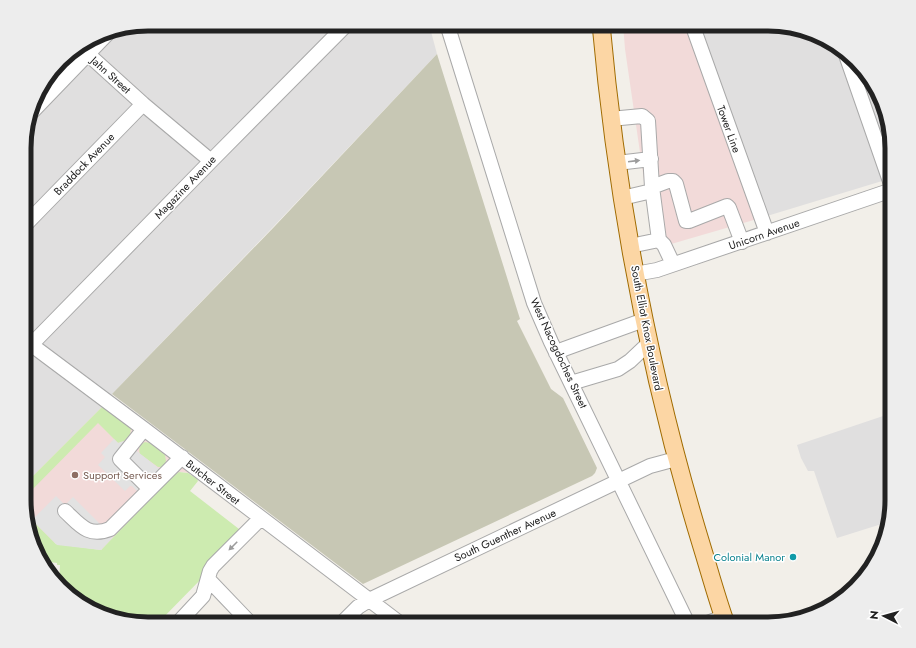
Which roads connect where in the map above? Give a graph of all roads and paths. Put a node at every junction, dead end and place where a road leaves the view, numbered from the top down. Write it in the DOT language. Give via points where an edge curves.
graph roads {
  1 [pos="340,31"];
  2 [pos="449,31"];
  3 [pos="604,31"];
  4 [pos="695,31"];
  5 [pos="84,50"];
  6 [pos="83,51"];
  7 [pos="849,63"];
  8 [pos="41,101"];
  9 [pos="143,104"];
  10 [pos="610,119"];
  11 [pos="651,159"];
  12 [pos="211,161"];
  13 [pos="617,164"];
  14 [pos="885,169"];
  15 [pos="652,189"];
  16 [pos="885,191"];
  17 [pos="622,198"];
  18 [pos="31,219"];
  19 [pos="767,233"];
  20 [pos="659,240"];
  21 [pos="742,242"];
  22 [pos="630,246"];
  23 [pos="672,264"];
  24 [pos="635,274"];
  25 [pos="644,320"];
  26 [pos="31,342"];
  27 [pos="649,343"];
  28 [pos="31,349"];
  29 [pos="556,353"];
  30 [pos="571,383"];
  31 [pos="144,429"];
  32 [pos="182,457"];
  33 [pos="676,459"];
  34 [pos="619,481"];
  35 [pos="150,489"];
  36 [pos="65,511"];
  37 [pos="261,518"];
  38 [pos="208,579"];
  39 [pos="369,600"];
  40 [pos="184,617"];
  41 [pos="244,617"];
  42 [pos="348,617"];
  43 [pos="392,617"];
  44 [pos="685,617"];
  45 [pos="724,617"];
  1 -- 12 [label="street, Magazine Avenue"];
  2 -- 29 [label="street, West Nacogdoches Street" via="526,278"];
  3 -- 10 [label="main road, South Elliot Knox Boulevard"];
  4 -- 19 [label="street, Tower Line"];
  5 -- 9 [label="street, Jahn Street"];
  6 -- 8 [label="street"];
  7 -- 14 [label="street"];
  9 -- 12 [label="street, Jahn Street"];
  9 -- 18 [label="street, Braddock Avenue"];
  10 -- 11 [label="street" via="642,116 648,121"];
  10 -- 13 [label="main road, South Elliot Knox Boulevard"];
  13 -- 11 [label="street, one-way"];
  11 -- 15 [label="street"];
  12 -- 26 [label="street, Magazine Avenue"];
  13 -- 17 [label="main road, South Elliot Knox Boulevard"];
  15 -- 17 [label="street"];
  15 -- 20 [label="street"];
  15 -- 21 [label="street" via="673,181 686,221 728,206"];
  16 -- 19 [label="street, Unicorn Avenue"];
  17 -- 22 [label="main road, South Elliot Knox Boulevard"];
  19 -- 21 [label="street, Unicorn Avenue"];
  20 -- 22 [label="street"];
  20 -- 23 [label="street" via="664,245"];
  21 -- 23 [label="street, Unicorn Avenue"];
  22 -- 24 [label="main road, South Elliot Knox Boulevard"];
  23 -- 24 [label="street, Unicorn Avenue"];
  24 -- 25 [label="main road, South Elliot Knox Boulevard"];
  25 -- 27 [label="main road, South Elliot Knox Boulevard"];
  25 -- 29 [label="street"];
  27 -- 30 [label="street" via="618,369"];
  27 -- 33 [label="main road, South Elliot Knox Boulevard"];
  28 -- 31 [label="street, Butcher Street"];
  29 -- 30 [label="street, West Nacogdoches Street"];
  30 -- 34 [label="street, West Nacogdoches Street"];
  31 -- 32 [label="street, Butcher Street"];
  31 -- 35 [label="street" via="120,459"];
  32 -- 35 [label="street"];
  32 -- 37 [label="street, Butcher Street"];
  33 -- 34 [label="street, South Guenther Avenue" via="656,464"];
  33 -- 45 [label="main road, South Elliot Knox Boulevard"];
  34 -- 39 [label="street, South Guenther Avenue"];
  34 -- 44 [label="street, West Nacogdoches Street"];
  35 -- 36 [label="street" via="106,531 85,530"];
  37 -- 38 [label="street, one-way" via="213,566"];
  37 -- 39 [label="street, Butcher Street"];
  38 -- 40 [label="street" via="200,601"];
  38 -- 41 [label="street"];
  39 -- 42 [label="street, South Guenther Avenue"];
  39 -- 43 [label="street, Butcher Street"];
}
